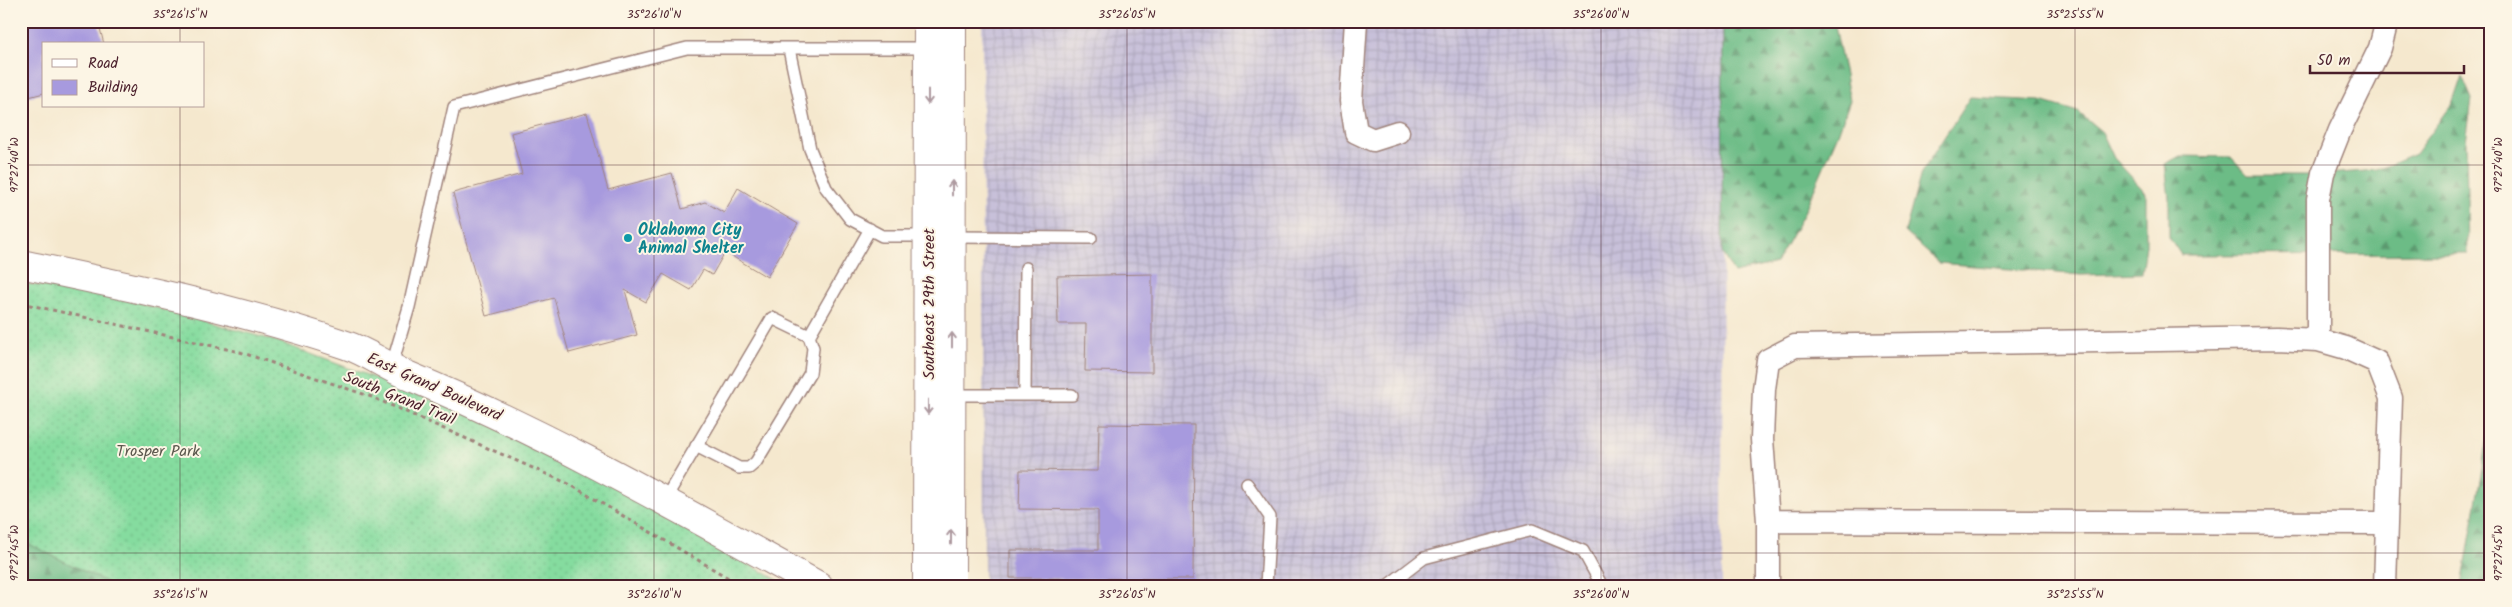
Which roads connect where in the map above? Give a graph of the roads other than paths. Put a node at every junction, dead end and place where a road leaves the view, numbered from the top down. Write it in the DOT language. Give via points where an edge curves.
graph roads {
  1 [pos="928,21"];
  2 [pos="952,21"];
  3 [pos="1356,21"];
  4 [pos="2388,21"];
  5 [pos="928,48"];
  6 [pos="789,49"];
  7 [pos="1398,132"];
  8 [pos="870,229"];
  9 [pos="940,236"];
  10 [pos="1091,238"];
  11 [pos="21,264"];
  12 [pos="1026,268"];
  13 [pos="809,336"];
  14 [pos="2318,340"];
  15 [pos="391,368"];
  16 [pos="952,394"];
  17 [pos="1025,395"];
  18 [pos="1072,395"];
  19 [pos="696,446"];
  20 [pos="1247,484"];
  21 [pos="664,501"];
  22 [pos="1768,521"];
  23 [pos="2387,523"];
  24 [pos="819,586"];
  25 [pos="927,586"];
  26 [pos="951,586"];
  27 [pos="1266,586"];
  28 [pos="1387,586"];
  29 [pos="1602,586"];
  30 [pos="1768,586"];
  31 [pos="2385,586"];
  1 -- 5 [label="main road, Southeast 29th Street"];
  9 -- 2 [label="main road, Southeast 29th Street, one-way"];
  3 -- 7 [label="street" via="1351,101 1356,132 1372,140"];
  4 -- 14 [label="street" via="2380,48 2322,172 2318,199"];
  5 -- 6 [label="lane"];
  5 -- 9 [label="main road, Southeast 29th Street, one-way"];
  6 -- 8 [label="lane" via="810,148 826,188 850,219"];
  6 -- 15 [label="lane" via="687,48 454,107 409,307"];
  8 -- 9 [label="lane" via="882,236"];
  8 -- 13 [label="lane"];
  9 -- 10 [label="lane"];
  16 -- 9 [label="main road, Southeast 29th Street, one-way"];
  9 -- 25 [label="main road, Southeast 29th Street, one-way"];
  11 -- 15 [label="main road, East Grand Boulevard" via="186,298 348,346"];
  12 -- 17 [label="lane"];
  13 -- 19 [label="lane" via="772,318"];
  13 -- 19 [label="lane" via="813,348 810,373 756,462 749,468 739,468"];
  14 -- 22 [label="street" via="1795,346 1768,360 1762,439"];
  14 -- 23 [label="street" via="2377,362 2392,398"];
  15 -- 21 [label="main road, East Grand Boulevard" via="553,441"];
  16 -- 17 [label="lane"];
  26 -- 16 [label="main road, Southeast 29th Street, one-way"];
  17 -- 18 [label="lane"];
  19 -- 21 [label="lane"];
  20 -- 27 [label="lane" via="1270,518"];
  21 -- 24 [label="main road, East Grand Boulevard"];
  22 -- 23 [label="street"];
  22 -- 30 [label="street"];
  23 -- 31 [label="street"];
  28 -- 29 [label="lane" via="1424,558 1532,530 1583,551"];
}
